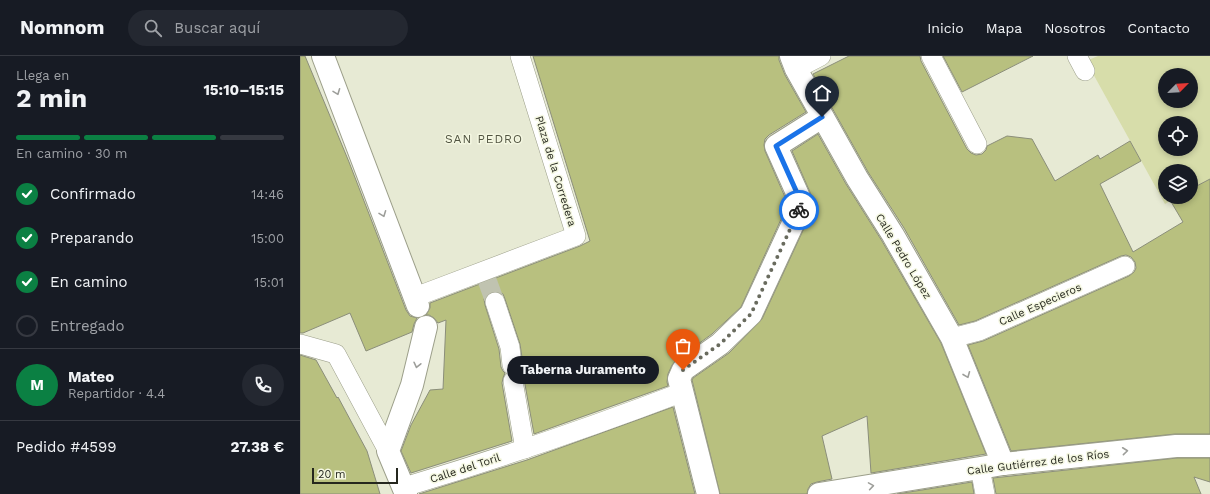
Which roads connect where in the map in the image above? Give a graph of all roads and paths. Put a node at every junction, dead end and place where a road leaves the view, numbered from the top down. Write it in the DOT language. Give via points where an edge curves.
graph roads {
  1 [pos="323,56"];
  2 [pos="520,56"];
  3 [pos="822,56"];
  4 [pos="931,56"];
  5 [pos="794,62"];
  6 [pos="822,117"];
  7 [pos="977,144"];
  8 [pos="1125,266"];
  9 [pos="416,302"];
  10 [pos="495,302"];
  11 [pos="426,327"];
  12 [pos="952,338"];
  13 [pos="300,344"];
  14 [pos="683,392"];
  15 [pos="1210,446"];
  16 [pos="525,449"];
  17 [pos="388,451"];
  18 [pos="1003,464"];
  19 [pos="980,468"];
  20 [pos="405,491"];
  21 [pos="708,494"];
  22 [pos="819,494"];
  23 [pos="985,494"];
  1 -- 9 [label="street, Plaza de la Corredera, one-way"];
  2 -- 9 [label="street, Plaza de la Corredera" via="576,236 485,276"];
  3 -- 5 [label="street"];
  4 -- 7 [label="street"];
  5 -- 6 [label="street, Calle Pedro López"];
  6 -- 12 [label="street, Calle Pedro López"];
  6 -- 14 [label="street" via="776,146 802,204 751,314 720,344 683,370 679,379"];
  8 -- 12 [label="street, Calle Especieros" via="980,331"];
  10 -- 16 [label="street" via="510,347"];
  11 -- 17 [label="street, one-way" via="412,386"];
  12 -- 18 [label="street, Calle Pedro López, one-way"];
  13 -- 17 [label="street" via="336,354"];
  14 -- 16 [label="street, Calle del Toril"];
  14 -- 21 [label="street"];
  18 -- 15 [label="street, Calle Gutiérrez de los Ríos, one-way" via="1176,446"];
  16 -- 20 [label="street, Calle del Toril"];
  17 -- 20 [label="street"];
  18 -- 19 [label="street, Calle Gutiérrez de los Ríos"];
  22 -- 19 [label="street, Calle Gutiérrez de los Ríos, one-way"];
  19 -- 23 [label="street"];
}
